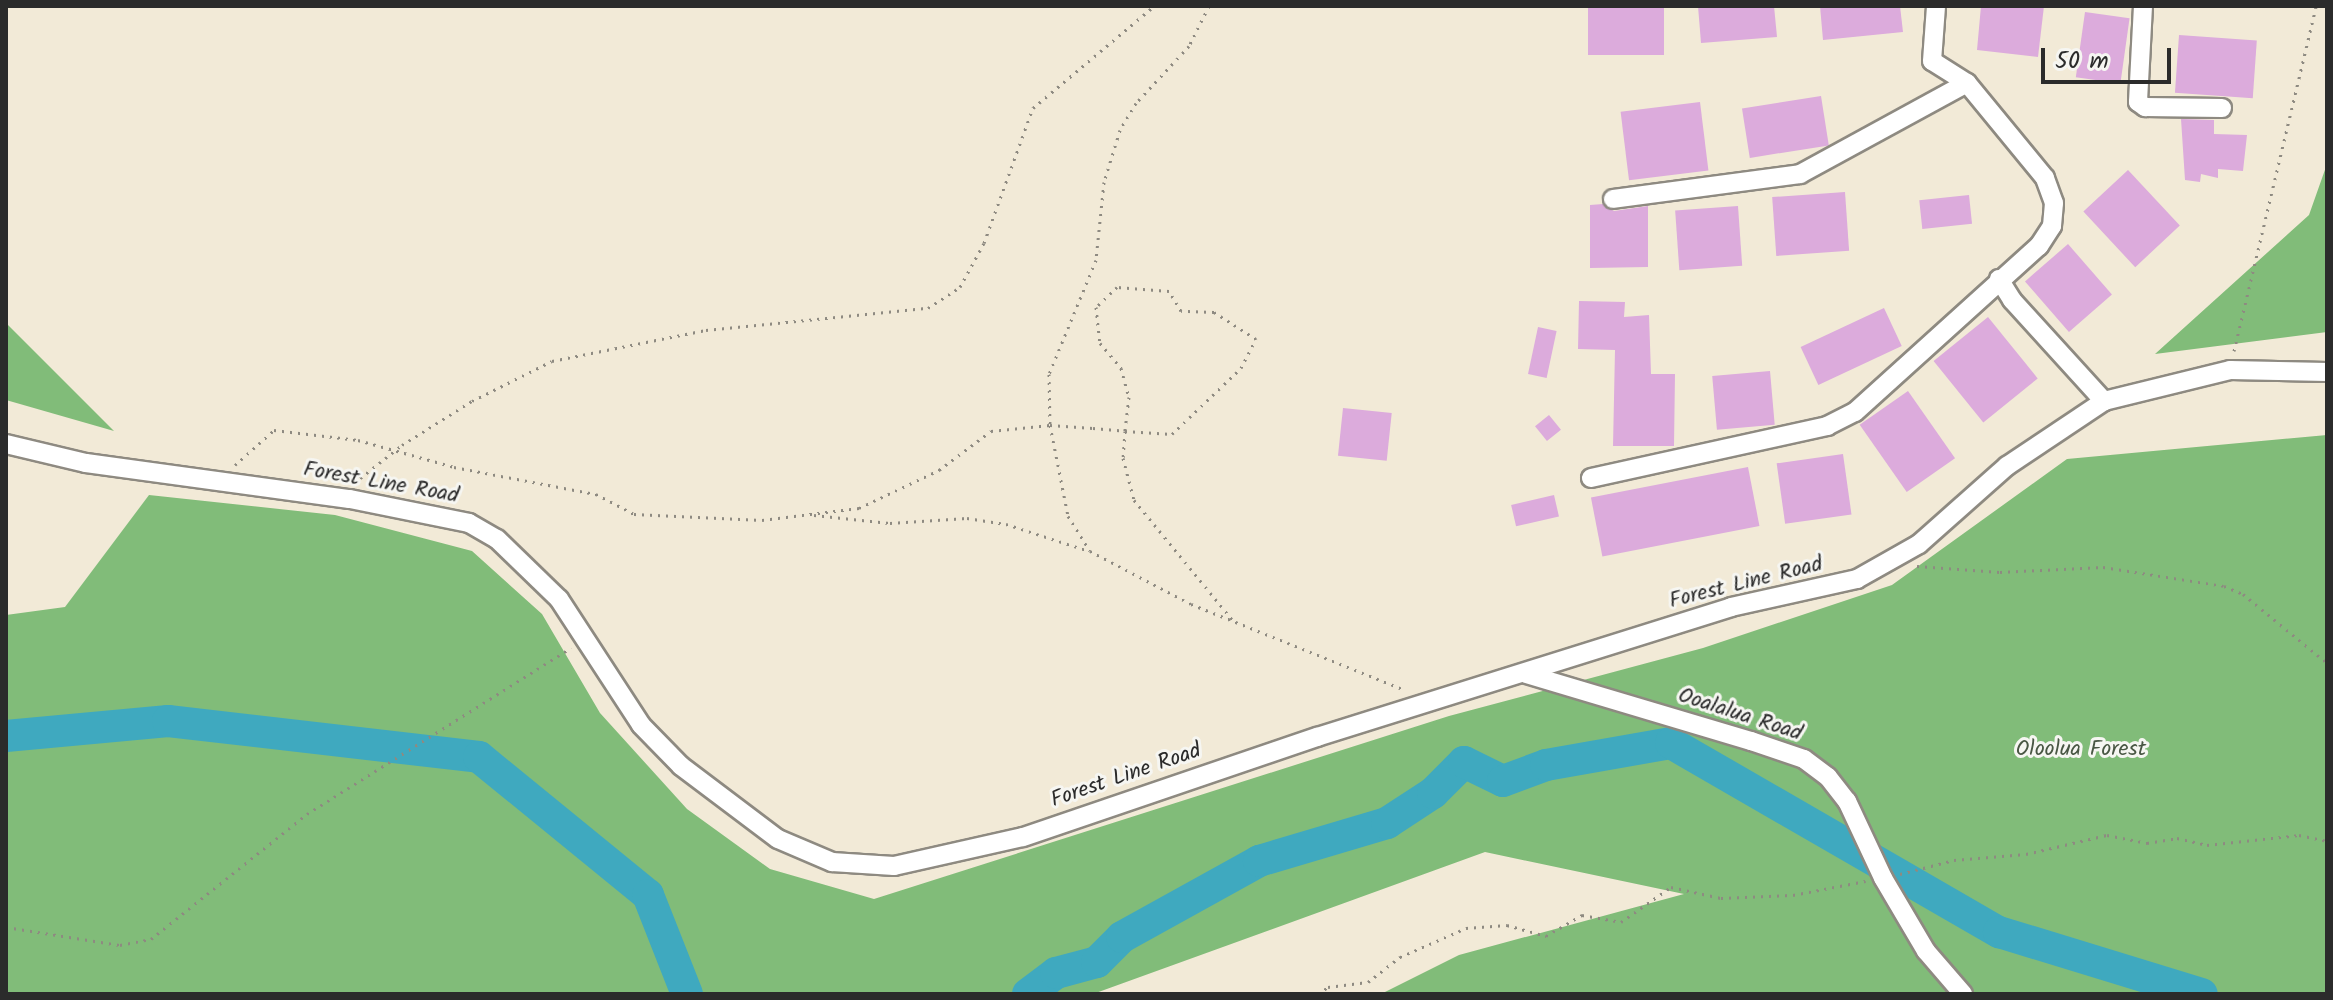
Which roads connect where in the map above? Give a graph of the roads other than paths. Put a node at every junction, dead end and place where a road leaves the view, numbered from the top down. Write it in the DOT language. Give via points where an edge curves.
graph roads {
  1 [pos="1936,6"];
  2 [pos="2143,6"];
  3 [pos="1967,83"];
  4 [pos="2222,108"];
  5 [pos="1613,199"];
  6 [pos="1999,279"];
  7 [pos="2327,372"];
  8 [pos="2104,401"];
  9 [pos="6,444"];
  10 [pos="1591,478"];
  11 [pos="1526,674"];
  12 [pos="1963,994"];
  1 -- 3 [label="street" via="1932,61"];
  2 -- 4 [label="street" via="2138,102 2145,107"];
  3 -- 5 [label="street" via="1800,174"];
  3 -- 6 [label="street" via="2026,150 2054,203 2052,226 2039,246"];
  6 -- 8 [label="street"];
  6 -- 10 [label="street" via="1889,385 1827,426"];
  7 -- 8 [label="street, Forest Line Road" via="2230,370"];
  8 -- 11 [label="street, Forest Line Road" via="2007,466 1919,544 1857,579 1731,607"];
  9 -- 11 [label="street, Forest Line Road" via="86,463 335,497 469,523 527,565 588,637 641,725 723,800 778,839 832,862 894,866 1023,837 1317,737"];
  11 -- 12 [label="street, Ooalalua Road" via="1804,759 1847,801 1883,878 1926,951"];
}
